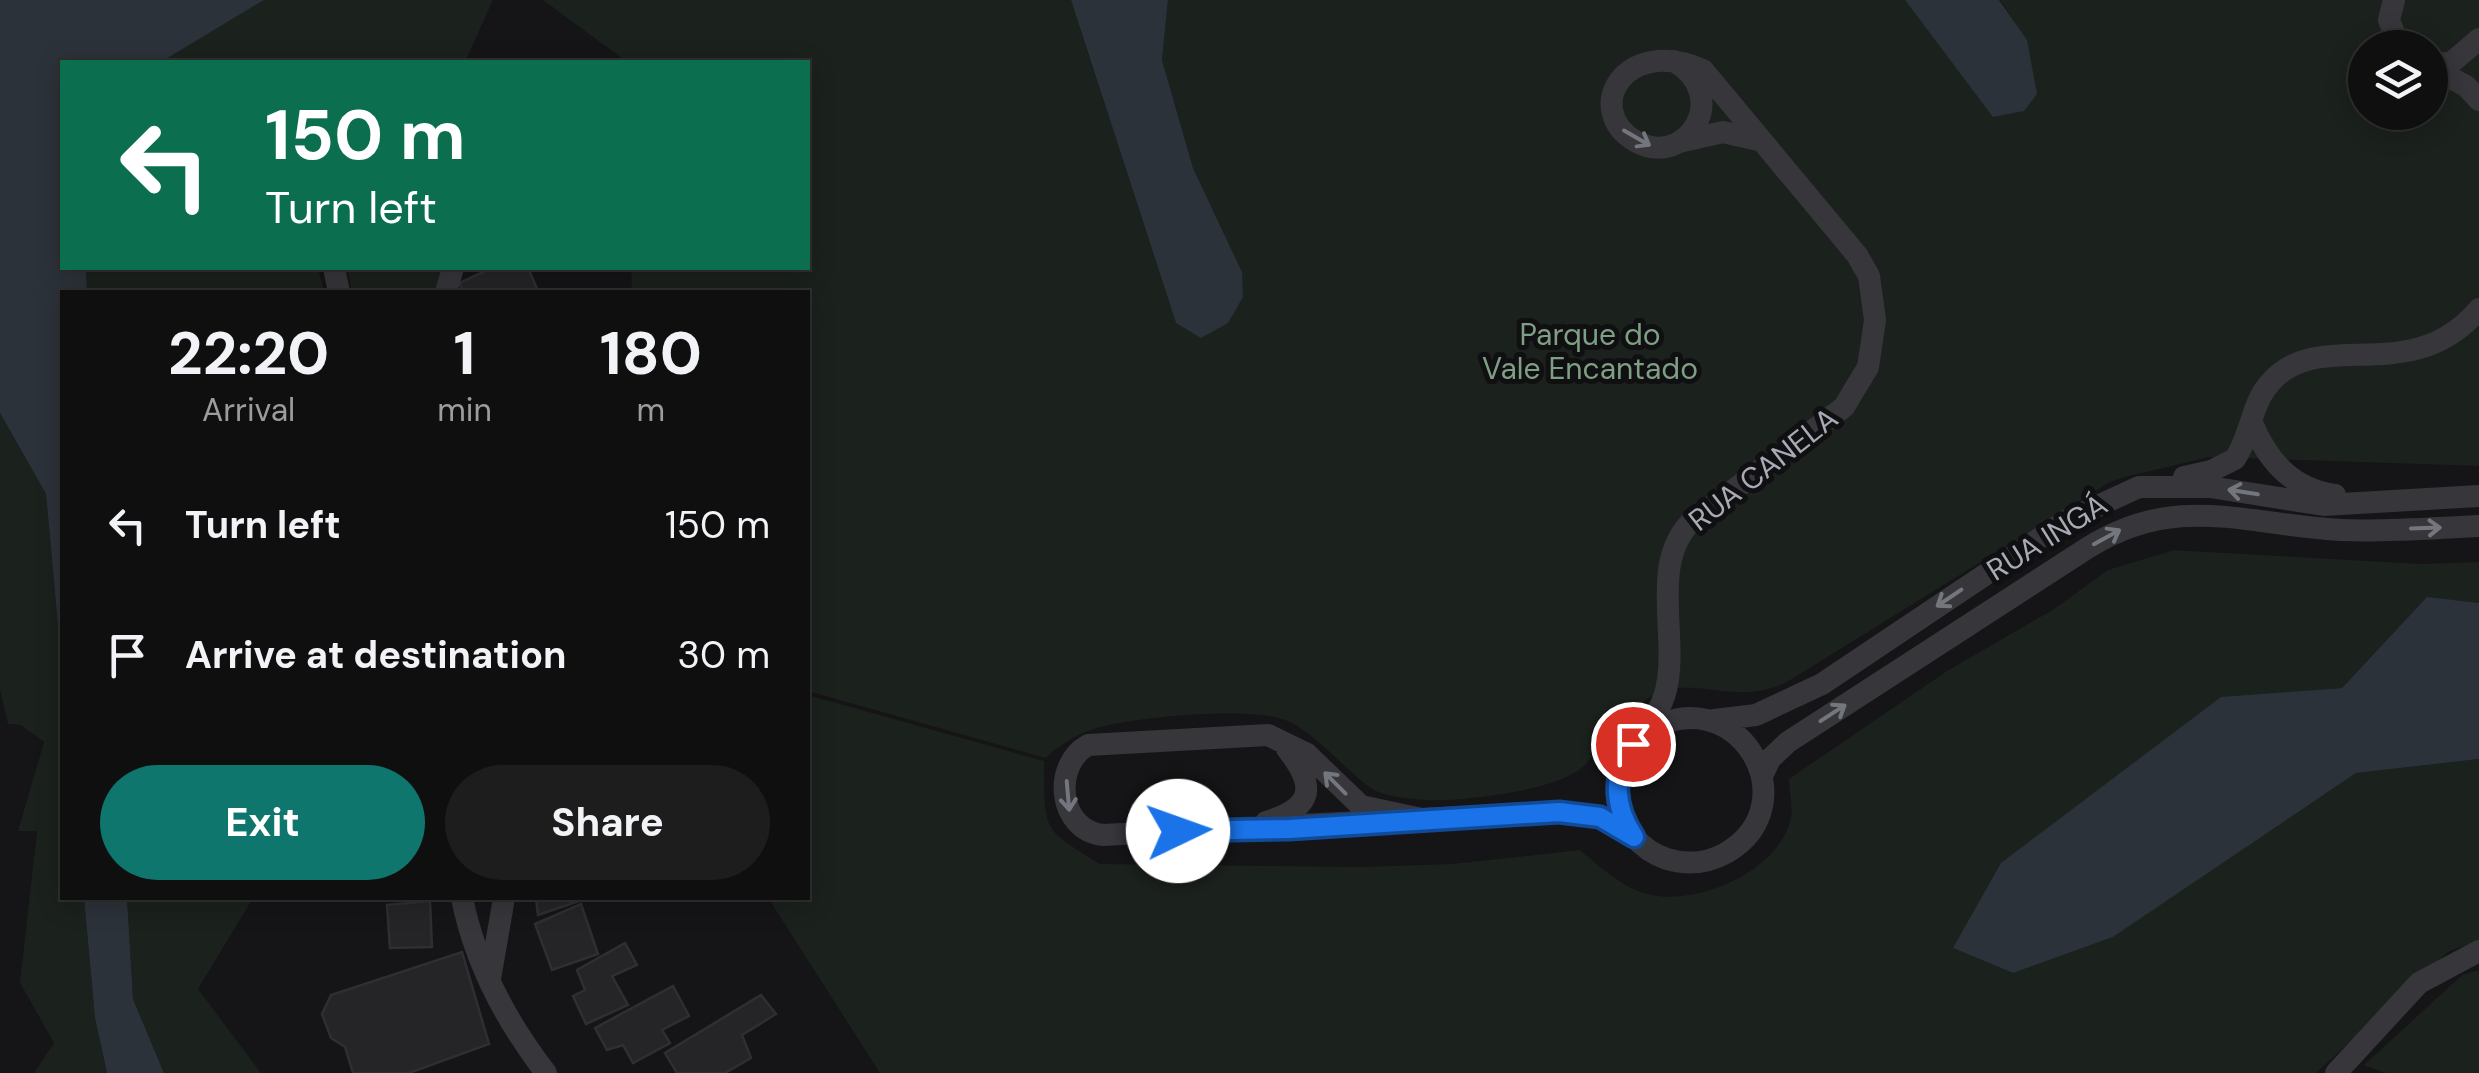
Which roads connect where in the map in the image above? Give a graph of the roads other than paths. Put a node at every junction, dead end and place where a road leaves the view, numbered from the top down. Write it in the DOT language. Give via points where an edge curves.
graph roads {
  1 [pos="2394,0"];
  2 [pos="2394,30"];
  3 [pos="2479,39"];
  4 [pos="1674,61"];
  5 [pos="2448,64"];
  6 [pos="2448,76"];
  7 [pos="2479,100"];
  8 [pos="1758,140"];
  9 [pos="1678,142"];
  10 [pos="2479,309"];
  11 [pos="2252,423"];
  12 [pos="2139,488"];
  13 [pos="2479,496"];
  14 [pos="2374,500"];
  15 [pos="2479,526"];
  16 [pos="1670,664"];
  17 [pos="1710,720"];
  18 [pos="1642,734"];
  19 [pos="1280,740"];
  20 [pos="1621,764"];
  21 [pos="1762,776"];
  22 [pos="1559,812"];
  23 [pos="1422,819"];
  24 [pos="1253,826"];
  25 [pos="1634,837"];
  26 [pos="463,900"];
  27 [pos="504,900"];
  28 [pos="2479,951"];
  29 [pos="490,982"];
  30 [pos="546,1073"];
  31 [pos="2336,1073"];
  1 -- 2 [label="street"];
  3 -- 5 [label="street"];
  4 -- 8 [label="street, RUA CANELA" via="1702,70"];
  4 -- 9 [label="street" via="1697,80 1702,94 1698,122"];
  4 -- 9 [label="street, one-way" via="1632,66 1613,104 1616,119 1635,141"];
  6 -- 7 [label="street"];
  8 -- 9 [label="street" via="1723,132"];
  8 -- 16 [label="street, RUA CANELA" via="1842,233 1869,276 1874,346 1844,407 1678,536 1670,553"];
  10 -- 11 [label="street" via="2432,347 2324,357 2287,368 2261,396"];
  11 -- 12 [label="street" via="2244,446 2226,466"];
  11 -- 14 [label="street" via="2286,475 2327,494"];
  14 -- 12 [label="street, RUA INGÁ, one-way" via="2324,505 2210,487"];
  12 -- 17 [label="street, RUA INGÁ, one-way" via="2066,520 1794,698 1756,715"];
  13 -- 14 [label="street, RUA INGÁ"];
  21 -- 15 [label="street, RUA INGÁ, one-way" via="1788,742 2138,522 2194,514 2342,530"];
  16 -- 17 [label="street" via="1680,690"];
  16 -- 18 [label="street, RUA CANELA" via="1662,702"];
  17 -- 18 [label="street" via="1673,719"];
  17 -- 21 [label="street" via="1745,741"];
  18 -- 20 [label="street"];
  23 -- 19 [label="street, one-way" via="1361,806 1307,754"];
  19 -- 24 [label="street" via="1303,773 1306,799 1299,810"];
  19 -- 24 [label="street, one-way" via="1254,734 1105,742 1077,751 1067,770 1072,820 1089,834"];
  20 -- 22 [label="street" via="1591,802"];
  20 -- 25 [label="street" via="1619,810"];
  21 -- 25 [label="street" via="1760,814 1722,856 1665,858"];
  22 -- 23 [label="street"];
  22 -- 25 [label="street" via="1600,817"];
  23 -- 24 [label="street"];
  26 -- 29 [label="street"];
  27 -- 29 [label="street"];
  28 -- 31 [label="street" via="2419,982"];
  29 -- 30 [label="street"];
}
